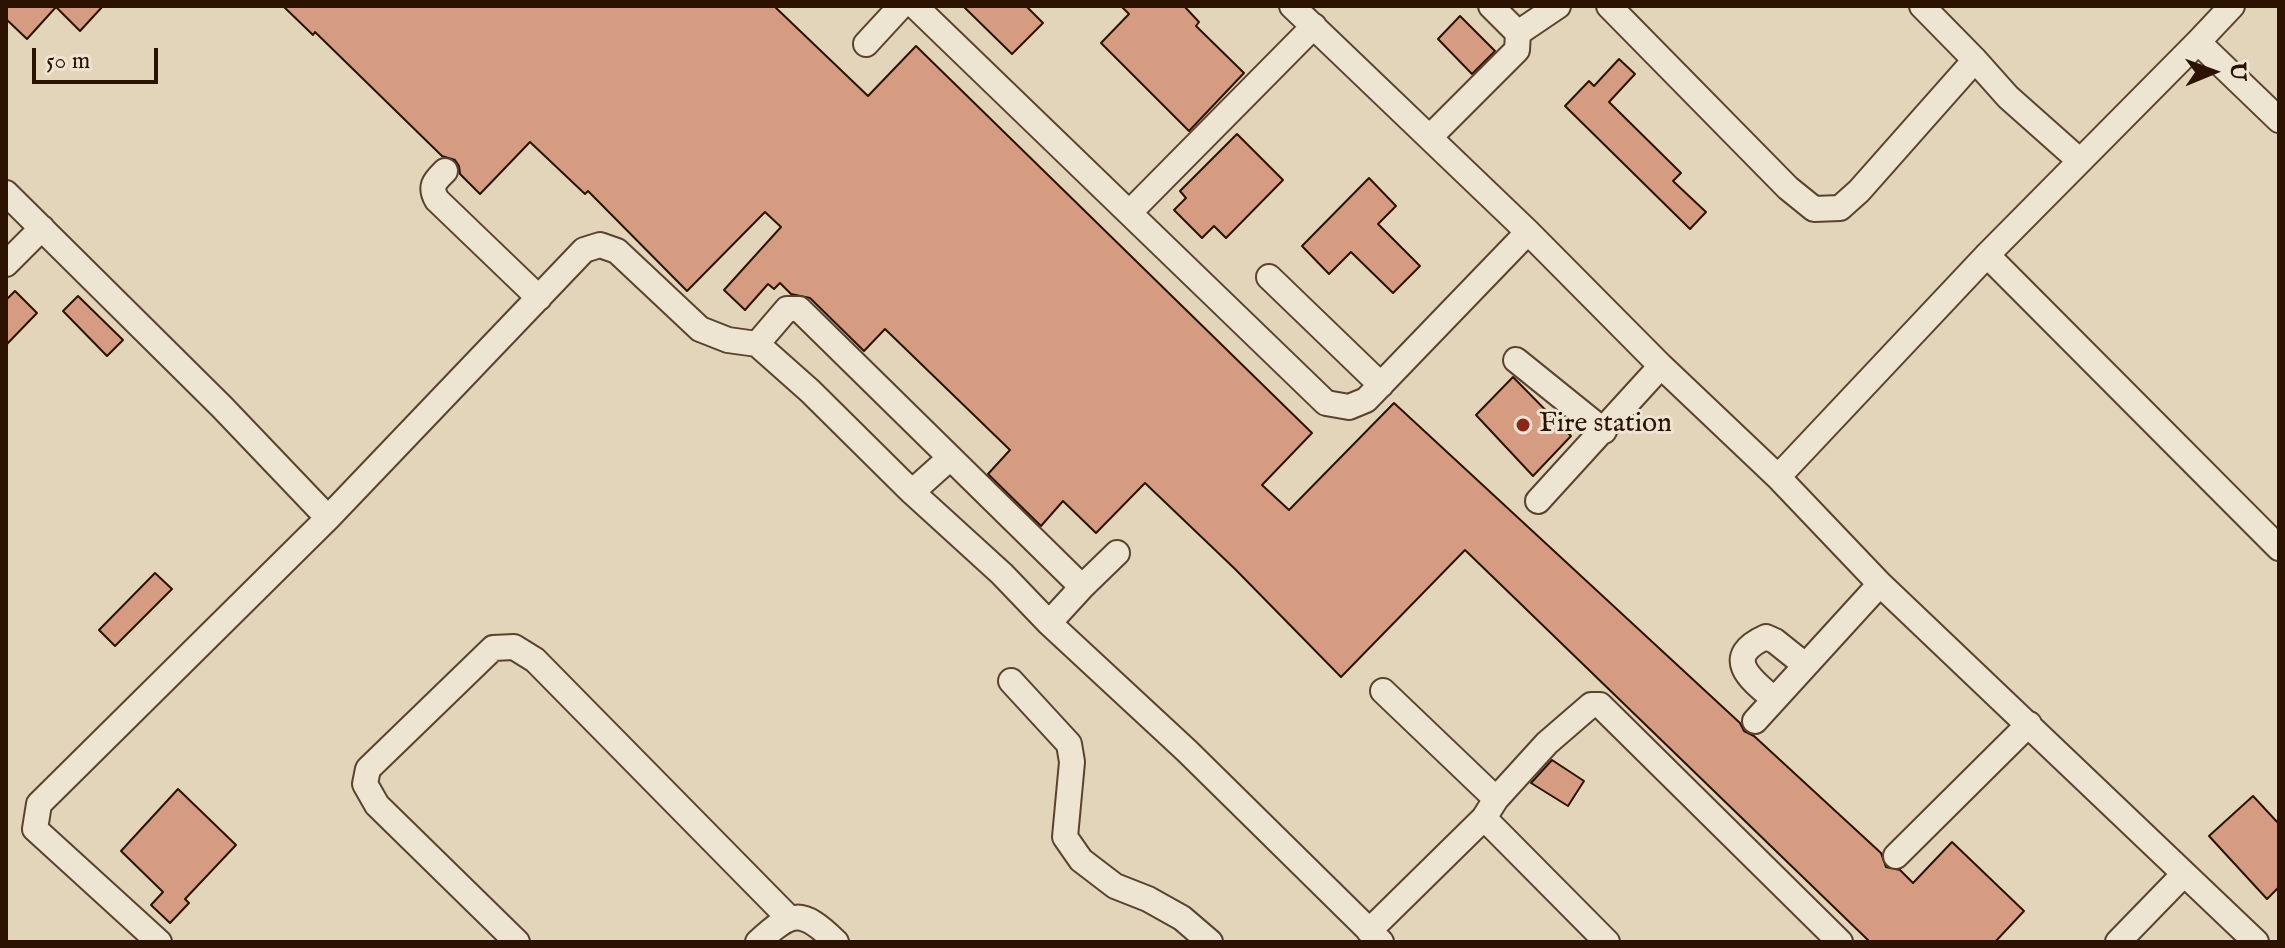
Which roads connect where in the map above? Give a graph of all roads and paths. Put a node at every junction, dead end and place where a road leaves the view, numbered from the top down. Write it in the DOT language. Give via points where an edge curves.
graph roads {
  1 [pos="901,6"];
  2 [pos="915,6"];
  3 [pos="1491,6"];
  4 [pos="1558,6"];
  5 [pos="1609,6"];
  6 [pos="1922,6"];
  7 [pos="2220,10"];
  8 [pos="1304,13"];
  9 [pos="1518,33"];
  10 [pos="2198,42"];
  11 [pos="866,44"];
  12 [pos="1975,60"];
  13 [pos="2279,120"];
  14 [pos="1430,137"];
  15 [pos="2080,161"];
  16 [pos="445,171"];
  17 [pos="6,193"];
  18 [pos="1130,212"];
  19 [pos="42,228"];
  20 [pos="1528,232"];
  21 [pos="1987,255"];
  22 [pos="6,264"];
  23 [pos="1269,277"];
  24 [pos="539,298"];
  25 [pos="757,344"];
  26 [pos="1516,360"];
  27 [pos="1661,366"];
  28 [pos="1381,385"];
  29 [pos="1604,431"];
  30 [pos="950,458"];
  31 [pos="1778,477"];
  32 [pos="912,492"];
  33 [pos="1538,501"];
  34 [pos="328,518"];
  35 [pos="2279,548"];
  36 [pos="1117,553"];
  37 [pos="1880,584"];
  38 [pos="1082,587"];
  39 [pos="1049,623"];
  40 [pos="1805,665"];
  41 [pos="1011,681"];
  42 [pos="1383,691"];
  43 [pos="1774,699"];
  44 [pos="1755,721"];
  45 [pos="2029,724"];
  46 [pos="1490,808"];
  47 [pos="1896,856"];
  48 [pos="2184,874"];
  49 [pos="788,917"];
  50 [pos="1375,936"];
  51 [pos="159,942"];
  52 [pos="517,942"];
  53 [pos="758,942"];
  54 [pos="836,942"];
  55 [pos="1210,942"];
  56 [pos="1607,942"];
  57 [pos="1840,942"];
  58 [pos="2118,942"];
  59 [pos="2256,942"];
  1 -- 11 [label="lane"];
  2 -- 18 [label="lane"];
  3 -- 9 [label="lane"];
  4 -- 9 [label="lane"];
  5 -- 12 [label="lane" via="1814,209 1840,208 1859,191"];
  6 -- 12 [label="lane"];
  7 -- 10 [label="lane"];
  8 -- 14 [label="lane"];
  8 -- 18 [label="lane"];
  9 -- 14 [label="lane" via="1517,50"];
  10 -- 13 [label="lane"];
  10 -- 15 [label="lane"];
  12 -- 15 [label="lane"];
  14 -- 20 [label="lane"];
  15 -- 21 [label="lane"];
  16 -- 24 [label="lane" via="433,183 437,200"];
  17 -- 19 [label="lane"];
  18 -- 28 [label="lane" via="1326,403 1349,407"];
  19 -- 22 [label="lane"];
  19 -- 34 [label="lane"];
  20 -- 27 [label="lane"];
  20 -- 28 [label="lane"];
  21 -- 31 [label="lane"];
  21 -- 35 [label="lane"];
  23 -- 28 [label="lane"];
  24 -- 25 [label="lane" via="584,250 600,245 617,251 700,329"];
  24 -- 34 [label="lane"];
  25 -- 30 [label="lane" via="787,309 799,309"];
  25 -- 32 [label="lane"];
  26 -- 29 [label="lane"];
  27 -- 29 [label="lane"];
  27 -- 31 [label="lane"];
  29 -- 33 [label="lane"];
  30 -- 32 [label="lane"];
  30 -- 38 [label="lane"];
  31 -- 37 [label="lane"];
  32 -- 39 [label="lane"];
  34 -- 51 [label="lane" via="39,804 35,829"];
  36 -- 38 [label="lane"];
  37 -- 40 [label="lane"];
  37 -- 45 [label="lane"];
  38 -- 39 [label="lane"];
  39 -- 50 [label="lane"];
  40 -- 43 [label="lane"];
  40 -- 43 [label="lane" via="1775,641 1766,637 1754,642 1743,667"];
  41 -- 55 [label="lane" via="1069,744 1065,837 1081,860 1115,886 1182,918"];
  42 -- 46 [label="lane"];
  43 -- 44 [label="lane"];
  45 -- 47 [label="lane"];
  45 -- 48 [label="lane"];
  46 -- 50 [label="lane"];
  46 -- 56 [label="lane"];
  46 -- 57 [label="lane" via="1547,743 1591,705 1600,705"];
  48 -- 58 [label="lane"];
  48 -- 59 [label="lane"];
  49 -- 52 [label="lane" via="535,660 514,647 493,648 368,769 365,784 377,805"];
  49 -- 53 [label="lane"];
  49 -- 54 [label="lane" via="816,924"];
}
